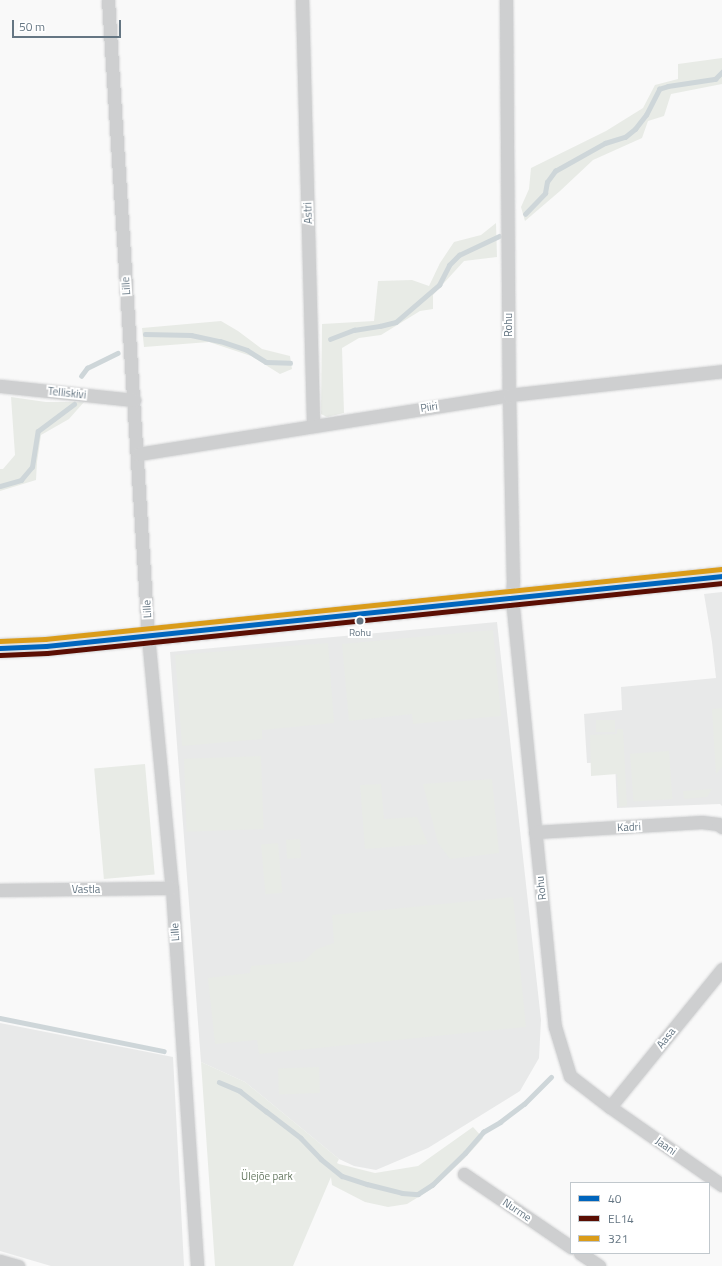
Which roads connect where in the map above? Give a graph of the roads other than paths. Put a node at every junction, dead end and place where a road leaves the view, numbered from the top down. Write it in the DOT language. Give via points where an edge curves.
graph roads {
  1 [pos="108,0"];
  2 [pos="302,0"];
  3 [pos="506,0"];
  4 [pos="722,371"];
  5 [pos="0,386"];
  6 [pos="509,395"];
  7 [pos="134,400"];
  8 [pos="314,425"];
  9 [pos="138,454"];
  10 [pos="722,576"];
  11 [pos="512,598"];
  12 [pos="148,636"];
  13 [pos="0,648"];
  14 [pos="722,827"];
  15 [pos="535,832"];
  16 [pos="172,888"];
  17 [pos="0,890"];
  18 [pos="722,969"];
  19 [pos="610,1107"];
  20 [pos="464,1174"];
  21 [pos="722,1185"];
  22 [pos="570,1246"];
  23 [pos="581,1254"];
  24 [pos="0,1261"];
  25 [pos="18,1266"];
  26 [pos="197,1266"];
  27 [pos="599,1266"];
  1 -- 7 [label="street, Lille"];
  2 -- 8 [label="street, Astri"];
  3 -- 6 [label="street, Rohu"];
  4 -- 6 [label="street, Piiri"];
  5 -- 7 [label="street, Telliskivi"];
  6 -- 8 [label="street, Piiri"];
  6 -- 11 [label="street, Rohu"];
  7 -- 9 [label="street, Lille"];
  8 -- 9 [label="street, Piiri"];
  9 -- 12 [label="street, Lille"];
  10 -- 11 [label="main road"];
  11 -- 12 [label="main road"];
  11 -- 15 [label="street, Rohu"];
  12 -- 13 [label="main road"];
  12 -- 16 [label="street, Lille"];
  14 -- 15 [label="street, Kadri" via="702,822"];
  15 -- 19 [label="street, Rohu" via="555,1027 570,1076"];
  16 -- 17 [label="street, Vastla"];
  16 -- 26 [label="street, Lille"];
  18 -- 19 [label="street, Aasa"];
  19 -- 21 [label="street, Jaani"];
  20 -- 22 [label="street, Nurme"];
  23 -- 27 [label="street"];
  24 -- 25 [label="street"];
}
